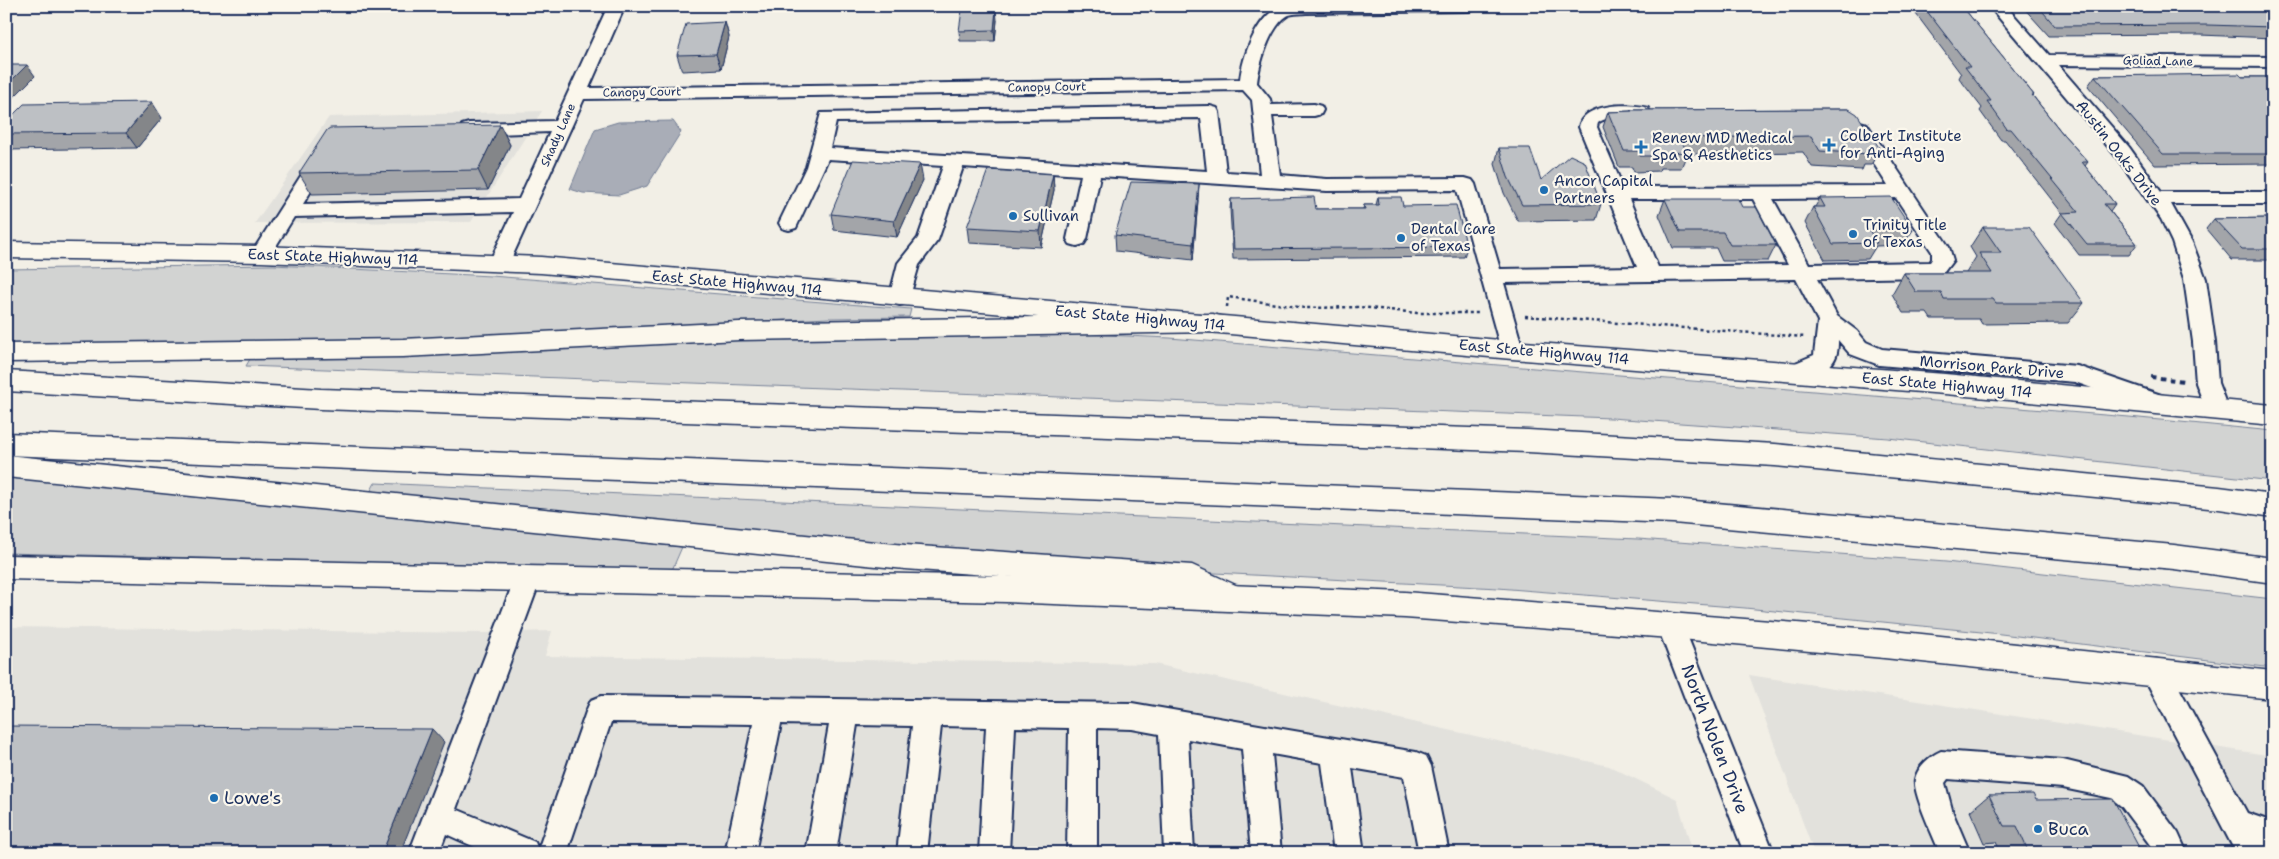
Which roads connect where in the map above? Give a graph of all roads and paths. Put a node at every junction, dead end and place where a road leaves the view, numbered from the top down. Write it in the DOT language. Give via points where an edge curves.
graph roads {
  1 [pos="617,6"];
  2 [pos="1468,6"];
  3 [pos="1997,6"];
  4 [pos="2043,60"];
  5 [pos="2273,62"];
  6 [pos="1248,84"];
  7 [pos="577,94"];
  8 [pos="1314,110"];
  9 [pos="1263,111"];
  10 [pos="1664,112"];
  11 [pos="1846,115"];
  12 [pos="562,126"];
  13 [pos="453,129"];
  14 [pos="336,141"];
  15 [pos="819,152"];
  16 [pos="956,161"];
  17 [pos="1092,170"];
  18 [pos="1217,177"];
  19 [pos="1271,181"];
  20 [pos="1902,192"];
  21 [pos="1616,193"];
  22 [pos="1760,193"];
  23 [pos="2156,198"];
  24 [pos="2273,198"];
  25 [pos="526,205"];
  26 [pos="288,211"];
  27 [pos="789,223"];
  28 [pos="1077,239"];
  29 [pos="6,250"];
  30 [pos="261,254"];
  31 [pos="500,263"];
  32 [pos="1802,272"];
  33 [pos="1650,273"];
  34 [pos="1492,276"];
  35 [pos="900,298"];
  36 [pos="1503,314"];
  37 [pos="1219,324"];
  38 [pos="1828,330"];
  39 [pos="1512,350"];
  40 [pos="6,353"];
  41 [pos="1794,373"];
  42 [pos="2144,375"];
  43 [pos="6,381"];
  44 [pos="2207,383"];
  45 [pos="2162,404"];
  46 [pos="2216,409"];
  47 [pos="2273,415"];
  48 [pos="6,444"];
  49 [pos="6,466"];
  50 [pos="2273,506"];
  51 [pos="6,567"];
  52 [pos="2273,571"];
  53 [pos="528,578"];
  54 [pos="1231,597"];
  55 [pos="1670,625"];
  56 [pos="2156,671"];
  57 [pos="2273,685"];
  58 [pos="770,711"];
  59 [pos="845,712"];
  60 [pos="928,714"];
  61 [pos="1001,714"];
  62 [pos="1083,716"];
  63 [pos="1173,723"];
  64 [pos="1256,738"];
  65 [pos="1335,752"];
  66 [pos="438,816"];
  67 [pos="2236,823"];
  68 [pos="2273,837"];
  69 [pos="424,853"];
  70 [pos="524,853"];
  71 [pos="552,853"];
  72 [pos="740,853"];
  73 [pos="821,853"];
  74 [pos="912,853"];
  75 [pos="994,853"];
  76 [pos="1082,853"];
  77 [pos="1179,853"];
  78 [pos="1266,853"];
  79 [pos="1349,853"];
  80 [pos="1434,853"];
  81 [pos="1759,853"];
  82 [pos="1955,853"];
  83 [pos="2172,853"];
  84 [pos="2252,853"];
  1 -- 7 [label="street, Shady Lane"];
  2 -- 6 [label="street" via="1306,8 1282,12 1270,21 1248,74"];
  3 -- 4 [label="street, Austin Oaks Drive"];
  4 -- 5 [label="street, Goliad Lane"];
  4 -- 23 [label="street, Austin Oaks Drive" via="2122,150"];
  6 -- 7 [label="street, Canopy Court"];
  6 -- 9 [label="street" via="1261,99"];
  7 -- 12 [label="street, Shady Lane"];
  8 -- 9 [label="street"];
  9 -- 19 [label="street"];
  10 -- 21 [label="street" via="1605,113 1589,121 1588,127"];
  11 -- 20 [label="street" via="1857,124"];
  12 -- 13 [label="street"];
  12 -- 25 [label="street, Shady Lane"];
  14 -- 26 [label="street" via="330,145"];
  15 -- 16 [label="street"];
  15 -- 18 [label="street" via="828,117 1210,112"];
  15 -- 27 [label="street" via="816,166"];
  16 -- 17 [label="street"];
  16 -- 35 [label="street" via="928,240 909,263"];
  17 -- 18 [label="street"];
  17 -- 28 [label="street"];
  18 -- 19 [label="street"];
  19 -- 34 [label="street" via="1327,185 1465,184"];
  20 -- 22 [label="street"];
  20 -- 32 [label="street" via="1942,252 1943,260 1936,267 1927,270"];
  21 -- 22 [label="street"];
  21 -- 33 [label="street"];
  22 -- 32 [label="street, Morrison Park Drive"];
  23 -- 24 [label="street"];
  23 -- 44 [label="street, Austin Oaks Drive" via="2182,242 2195,279"];
  25 -- 26 [label="street"];
  25 -- 31 [label="street, Shady Lane"];
  26 -- 30 [label="street"];
  29 -- 30 [label="main road, East State Highway 114"];
  30 -- 31 [label="main road, East State Highway 114"];
  31 -- 35 [label="main road, East State Highway 114"];
  32 -- 33 [label="street"];
  32 -- 38 [label="street, Morrison Park Drive"];
  33 -- 34 [label="street"];
  34 -- 36 [label="street"];
  35 -- 37 [label="main road, East State Highway 114"];
  36 -- 37 [label="path" via="1417,313 1360,307 1304,308 1228,297"];
  36 -- 38 [label="path"];
  36 -- 39 [label="street"];
  37 -- 39 [label="main road, East State Highway 114"];
  37 -- 40 [label="main road" via="740,331 403,348"];
  38 -- 41 [label="street" via="1827,353 1823,360"];
  38 -- 45 [label="street, Morrison Park Drive" via="1849,337 1858,348 1879,357 2077,374"];
  39 -- 41 [label="main road, East State Highway 114"];
  41 -- 45 [label="main road, East State Highway 114"];
  42 -- 44 [label="path"];
  43 -- 50 [label="main road" via="321,398 1617,446 1775,455"];
  44 -- 46 [label="street, Austin Oaks Drive"];
  45 -- 46 [label="main road, East State Highway 114"];
  46 -- 47 [label="main road, East State Highway 114"];
  48 -- 52 [label="main road" via="1673,512 2164,556"];
  49 -- 54 [label="main road" via="905,557 1192,578"];
  51 -- 53 [label="main road"];
  53 -- 54 [label="main road"];
  53 -- 66 [label="street"];
  54 -- 55 [label="main road" via="1405,605"];
  55 -- 56 [label="main road"];
  55 -- 81 [label="street, North Nolen Drive"];
  56 -- 57 [label="main road"];
  56 -- 67 [label="street"];
  58 -- 59 [label="street"];
  58 -- 71 [label="street" via="601,709"];
  58 -- 72 [label="street"];
  59 -- 60 [label="street"];
  59 -- 73 [label="street"];
  60 -- 61 [label="street"];
  60 -- 74 [label="street"];
  61 -- 62 [label="street"];
  61 -- 75 [label="street"];
  62 -- 63 [label="street" via="1132,716"];
  62 -- 76 [label="street"];
  63 -- 64 [label="street"];
  63 -- 77 [label="street"];
  64 -- 65 [label="street"];
  64 -- 78 [label="street"];
  65 -- 79 [label="street"];
  65 -- 80 [label="street" via="1416,766"];
  66 -- 69 [label="street"];
  66 -- 70 [label="street"];
  67 -- 68 [label="street"];
  67 -- 84 [label="street"];
  82 -- 83 [label="street" via="1938,813 1929,780 1941,765 2064,774 2118,786 2132,796"];
}
